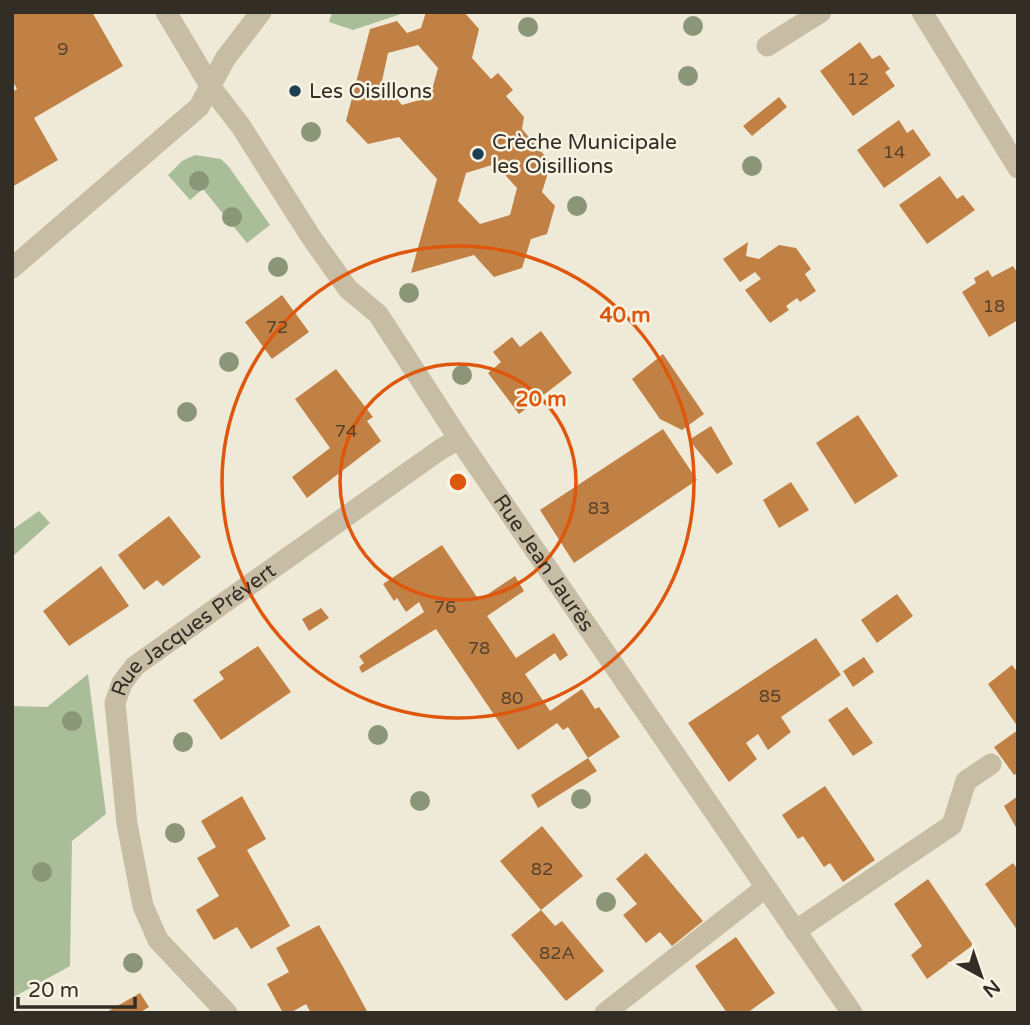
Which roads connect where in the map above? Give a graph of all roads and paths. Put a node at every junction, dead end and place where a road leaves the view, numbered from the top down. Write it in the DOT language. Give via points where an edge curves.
graph roads {
  1 [pos="166,12"];
  2 [pos="261,12"];
  3 [pos="821,12"];
  4 [pos="922,12"];
  5 [pos="767,46"];
  6 [pos="212,89"];
  7 [pos="1018,168"];
  8 [pos="12,268"];
  9 [pos="459,439"];
  10 [pos="991,764"];
  11 [pos="765,888"];
  12 [pos="795,931"];
  13 [pos="227,1013"];
  14 [pos="605,1013"];
  15 [pos="852,1013"];
  1 -- 6 [label="street, Rue Jean Jaurès"];
  2 -- 6 [label="street" via="225,59"];
  3 -- 5 [label="street"];
  4 -- 7 [label="street"];
  6 -- 8 [label="street" via="200,107"];
  6 -- 9 [label="street, Rue Jean Jaurès" via="348,289 378,314"];
  9 -- 11 [label="street, Rue Jean Jaurès"];
  9 -- 13 [label="street, Rue Jacques Prévert" via="135,666 122,683 114,703 127,824 143,906 158,940"];
  10 -- 12 [label="street" via="966,781 952,825"];
  11 -- 12 [label="street, Rue Jean Jaurès"];
  11 -- 14 [label="street"];
  12 -- 15 [label="street, Rue Jean Jaurès"];
}
